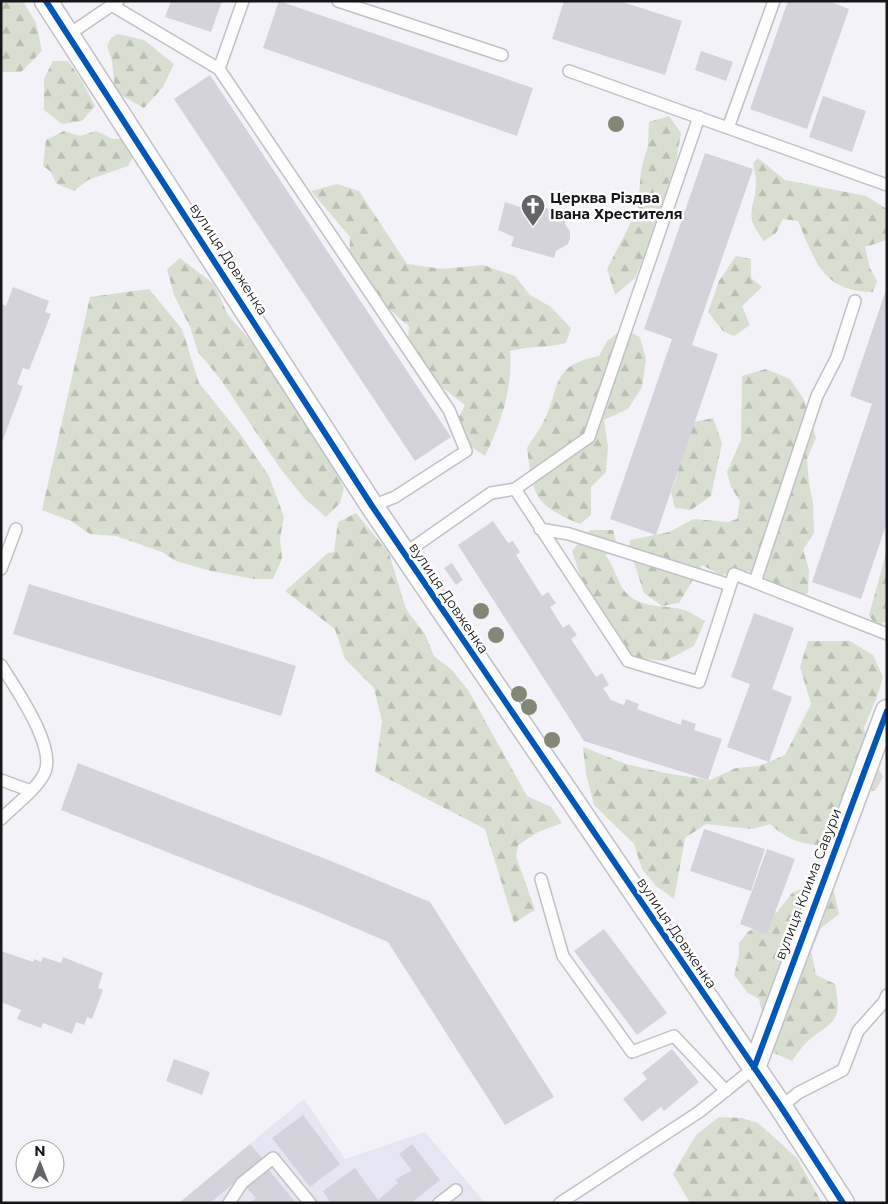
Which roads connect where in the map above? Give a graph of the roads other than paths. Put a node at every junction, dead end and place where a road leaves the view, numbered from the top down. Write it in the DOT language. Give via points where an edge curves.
graph roads {
  1 [pos="46,1"];
  2 [pos="242,1"];
  3 [pos="338,1"];
  4 [pos="774,1"];
  5 [pos="115,4"];
  6 [pos="68,35"];
  7 [pos="502,55"];
  8 [pos="219,69"];
  9 [pos="569,71"];
  10 [pos="698,117"];
  11 [pos="728,128"];
  12 [pos="887,185"];
  13 [pos="855,301"];
  14 [pos="515,489"];
  15 [pos="372,506"];
  16 [pos="16,529"];
  17 [pos="540,529"];
  18 [pos="404,554"];
  19 [pos="1,569"];
  20 [pos="755,582"];
  21 [pos="730,585"];
  22 [pos="887,634"];
  23 [pos="1,665"];
  24 [pos="884,723"];
  25 [pos="1,780"];
  26 [pos="30,791"];
  27 [pos="1,819"];
  28 [pos="540,879"];
  29 [pos="887,995"];
  30 [pos="754,1068"];
  31 [pos="726,1091"];
  32 [pos="781,1107"];
  33 [pos="456,1190"];
  34 [pos="229,1203"];
  35 [pos="310,1203"];
  36 [pos="439,1203"];
  37 [pos="560,1203"];
  38 [pos="842,1203"];
  1 -- 6 [label="street, вулиця Довженка"];
  2 -- 8 [label="lane"];
  3 -- 7 [label="lane"];
  4 -- 11 [label="lane"];
  5 -- 6 [label="lane"];
  5 -- 8 [label="lane"];
  6 -- 15 [label="street, вулиця Довженка"];
  8 -- 15 [label="lane" via="449,410 466,451 395,497"];
  9 -- 10 [label="lane"];
  10 -- 11 [label="lane"];
  10 -- 14 [label="lane" via="589,438"];
  11 -- 12 [label="lane"];
  13 -- 20 [label="lane" via="837,357 818,396"];
  14 -- 17 [label="lane"];
  14 -- 18 [label="lane" via="491,492"];
  15 -- 18 [label="street, вулиця Довженка"];
  16 -- 19 [label="lane"];
  17 -- 21 [label="lane" via="569,534"];
  17 -- 21 [label="lane" via="628,661 698,682"];
  18 -- 30 [label="street, вулиця Довженка"];
  20 -- 21 [label="lane" via="734,574"];
  20 -- 22 [label="lane"];
  23 -- 26 [label="lane" via="34,722 48,760 44,774"];
  24 -- 30 [label="street, вулиця Клима Савури"];
  25 -- 26 [label="lane"];
  26 -- 27 [label="lane"];
  28 -- 31 [label="lane" via="563,956 632,1052 674,1036"];
  29 -- 32 [label="lane" via="858,1031 843,1070"];
  30 -- 31 [label="lane"];
  30 -- 32 [label="street, вулиця Довженка"];
  31 -- 37 [label="lane"];
  32 -- 38 [label="street, вулиця Довженка"];
  33 -- 36 [label="lane"];
  34 -- 35 [label="lane" via="242,1183 273,1158"];
}
